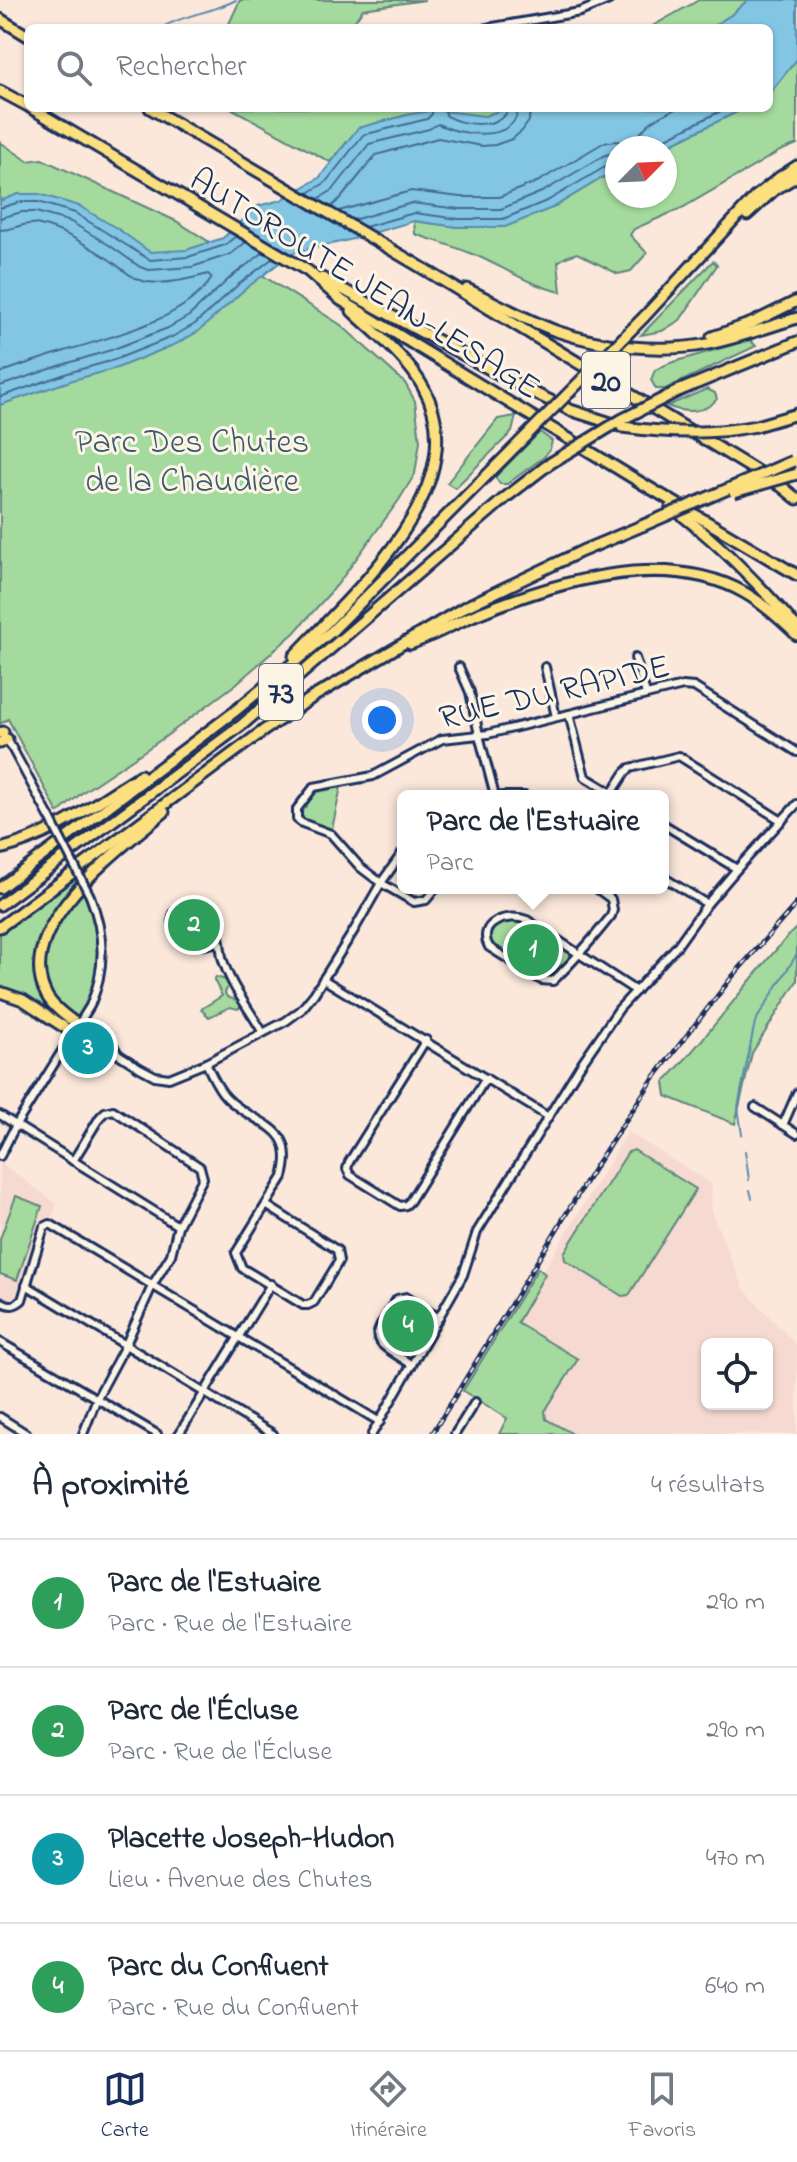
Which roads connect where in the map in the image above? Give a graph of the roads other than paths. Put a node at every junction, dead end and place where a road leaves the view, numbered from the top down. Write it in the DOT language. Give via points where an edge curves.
graph roads {
  1 [pos="609,0"];
  2 [pos="0,19"];
  3 [pos="510,24"];
  4 [pos="24,34"];
  5 [pos="0,91"];
  6 [pos="24,104"];
  7 [pos="38,112"];
  8 [pos="157,112"];
  9 [pos="797,166"];
  10 [pos="797,176"];
  11 [pos="414,263"];
  12 [pos="308,271"];
  13 [pos="661,298"];
  14 [pos="341,300"];
  15 [pos="797,301"];
  16 [pos="797,318"];
  17 [pos="797,342"];
  18 [pos="655,347"];
  19 [pos="797,414"];
  20 [pos="795,460"];
  21 [pos="797,474"];
  22 [pos="643,484"];
  23 [pos="797,498"];
  24 [pos="693,505"];
  25 [pos="797,575"];
  26 [pos="797,628"];
  27 [pos="797,635"];
  28 [pos="396,649"];
  29 [pos="635,658"];
  30 [pos="459,667"];
  31 [pos="545,667"];
  32 [pos="275,677"];
  33 [pos="646,694"];
  34 [pos="569,714"];
  35 [pos="556,717"];
  36 [pos="479,735"];
  37 [pos="3,737"];
  38 [pos="797,752"];
  39 [pos="162,766"];
  40 [pos="200,778"];
  41 [pos="493,790"];
  42 [pos="608,790"];
  43 [pos="617,790"];
  44 [pos="797,804"];
  45 [pos="782,821"];
  46 [pos="669,828"];
  47 [pos="0,849"];
  48 [pos="397,860"];
  49 [pos="737,869"];
  50 [pos="669,881"];
  51 [pos="381,883"];
  52 [pos="0,888"];
  53 [pos="397,892"];
  54 [pos="400,894"];
  55 [pos="431,894"];
  56 [pos="604,894"];
  57 [pos="707,904"];
  58 [pos="0,905"];
  59 [pos="0,927"];
  60 [pos="219,942"];
  61 [pos="577,954"];
  62 [pos="323,979"];
  63 [pos="636,991"];
  64 [pos="0,992"];
  65 [pos="76,1029"];
  66 [pos="263,1033"];
  67 [pos="426,1040"];
  68 [pos="206,1063"];
  69 [pos="486,1078"];
  70 [pos="797,1093"];
  71 [pos="755,1107"];
  72 [pos="0,1115"];
  73 [pos="547,1116"];
  74 [pos="16,1125"];
  75 [pos="783,1125"];
  76 [pos="797,1134"];
  77 [pos="0,1156"];
  78 [pos="73,1161"];
  79 [pos="266,1205"];
  80 [pos="178,1226"];
  81 [pos="153,1284"];
  82 [pos="271,1284"];
  83 [pos="26,1285"];
  84 [pos="0,1301"];
  85 [pos="439,1318"];
  86 [pos="239,1337"];
  87 [pos="0,1342"];
  88 [pos="126,1344"];
  89 [pos="412,1365"];
  90 [pos="204,1391"];
  91 [pos="97,1398"];
  92 [pos="475,1402"];
  93 [pos="0,1417"];
  94 [pos="380,1422"];
  95 [pos="27,1434"];
  96 [pos="83,1434"];
  97 [pos="157,1434"];
  98 [pos="179,1434"];
  99 [pos="273,1434"];
  100 [pos="372,1434"];
  101 [pos="455,1434"];
  1 -- 3 [label="street" via="580,12"];
  2 -- 4 [label="highway"];
  5 -- 6 [label="highway, AUTOROUTE JEAN-LESAGE / 20"];
  7 -- 12 [label="highway, AUTOROUTE JEAN-LESAGE / 20"];
  8 -- 11 [label="highway, AUTOROUTE JEAN-LESAGE / 20"];
  9 -- 13 [label="highway" via="755,197"];
  10 -- 13 [label="highway" via="762,200"];
  11 -- 18 [label="highway" via="555,331 603,343"];
  11 -- 23 [label="highway, AUTOROUTE JEAN-LESAGE / 20"];
  12 -- 14 [label="highway, AUTOROUTE JEAN-LESAGE / 20"];
  12 -- 19 [label="highway, bridge" via="530,391 622,427 714,433"];
  13 -- 32 [label="highway, bridge" via="332,631"];
  14 -- 22 [label="highway, AUTOROUTE JEAN-LESAGE / 20"];
  14 -- 32 [label="highway" via="415,373 435,422 436,455 425,494 396,542"];
  15 -- 18 [label="highway" via="736,329"];
  16 -- 18 [label="highway" via="707,344"];
  17 -- 58 [label="highway, 73, bridge" via="678,391 549,464 243,724"];
  20 -- 24 [label="highway, 73, bridge"];
  21 -- 24 [label="highway, bridge"];
  22 -- 25 [label="highway, AUTOROUTE JEAN-LESAGE / 20"];
  22 -- 26 [label="highway" via="730,557"];
  24 -- 28 [label="highway, 73, bridge" via="517,581"];
  27 -- 28 [label="highway" via="763,605 730,586 680,573 625,573 541,590"];
  28 -- 40 [label="highway, 73" via="313,697"];
  29 -- 33 [label="street"];
  30 -- 36 [label="street"];
  31 -- 35 [label="street"];
  32 -- 39 [label="highway"];
  33 -- 34 [label="street, RUE DU RAPIDE"];
  33 -- 38 [label="street, RUE DU RAPIDE" via="694,687"];
  34 -- 35 [label="street, RUE DU RAPIDE"];
  34 -- 42 [label="street" via="585,777"];
  35 -- 36 [label="street, RUE DU RAPIDE"];
  36 -- 41 [label="street"];
  36 -- 51 [label="street, RUE DU RAPIDE" via="437,741 367,778 314,787 297,809 297,819 331,834"];
  37 -- 65 [label="street, bridge" via="90,896 100,927 102,964 95,993"];
  39 -- 47 [label="highway" via="48,832"];
  39 -- 52 [label="highway"];
  40 -- 59 [label="highway, 73"];
  40 -- 65 [label="highway" via="101,865 63,906 48,932 40,971 45,994"];
  43 -- 45 [label="street" via="630,768 679,756"];
  44 -- 45 [label="street"];
  45 -- 49 [label="street"];
  46 -- 49 [label="street"];
  48 -- 51 [label="street"];
  49 -- 57 [label="street"];
  50 -- 57 [label="street"];
  51 -- 53 [label="street"];
  51 -- 62 [label="street"];
  54 -- 55 [label="street" via="414,902"];
  56 -- 61 [label="street" via="613,910"];
  57 -- 63 [label="street"];
  60 -- 60 [label="street" via="183,942 173,917 183,908 205,916"];
  60 -- 66 [label="street" via="227,971"];
  61 -- 61 [label="street" via="519,917 497,921 485,936 489,947 547,982"];
  61 -- 63 [label="street"];
  62 -- 66 [label="street" via="301,1010"];
  62 -- 67 [label="street"];
  63 -- 73 [label="street"];
  64 -- 65 [label="highway"];
  65 -- 68 [label="street" via="110,1054 155,1076 169,1078"];
  65 -- 74 [label="street"];
  66 -- 68 [label="street"];
  67 -- 69 [label="street"];
  67 -- 69 [label="street" via="349,1162 350,1175 406,1205"];
  68 -- 79 [label="street" via="226,1098 282,1138 287,1163"];
  69 -- 73 [label="street"];
  70 -- 75 [label="street"];
  71 -- 75 [label="street"];
  72 -- 74 [label="street"];
  73 -- 85 [label="street" via="477,1232 463,1275"];
  74 -- 77 [label="street"];
  74 -- 78 [label="street"];
  75 -- 76 [label="street"];
  78 -- 80 [label="street"];
  78 -- 80 [label="street" via="100,1117 113,1110 200,1167 203,1178"];
  79 -- 82 [label="street" via="236,1253 242,1268"];
  79 -- 82 [label="street" via="337,1250 339,1261 308,1305"];
  80 -- 81 [label="street" via="171,1255"];
  81 -- 83 [label="street" via="47,1224"];
  81 -- 86 [label="street"];
  81 -- 88 [label="street"];
  82 -- 86 [label="street"];
  83 -- 84 [label="street" via="17,1304"];
  83 -- 88 [label="street"];
  85 -- 89 [label="street"];
  85 -- 89 [label="street" via="401,1297 376,1333 381,1345"];
  86 -- 90 [label="street"];
  86 -- 94 [label="street"];
  87 -- 91 [label="street"];
  88 -- 90 [label="street"];
  88 -- 91 [label="street"];
  89 -- 94 [label="street"];
  90 -- 98 [label="street"];
  90 -- 99 [label="street"];
  91 -- 96 [label="street"];
  91 -- 97 [label="street"];
  92 -- 101 [label="street"];
  93 -- 95 [label="street"];
  94 -- 100 [label="street"];
}
